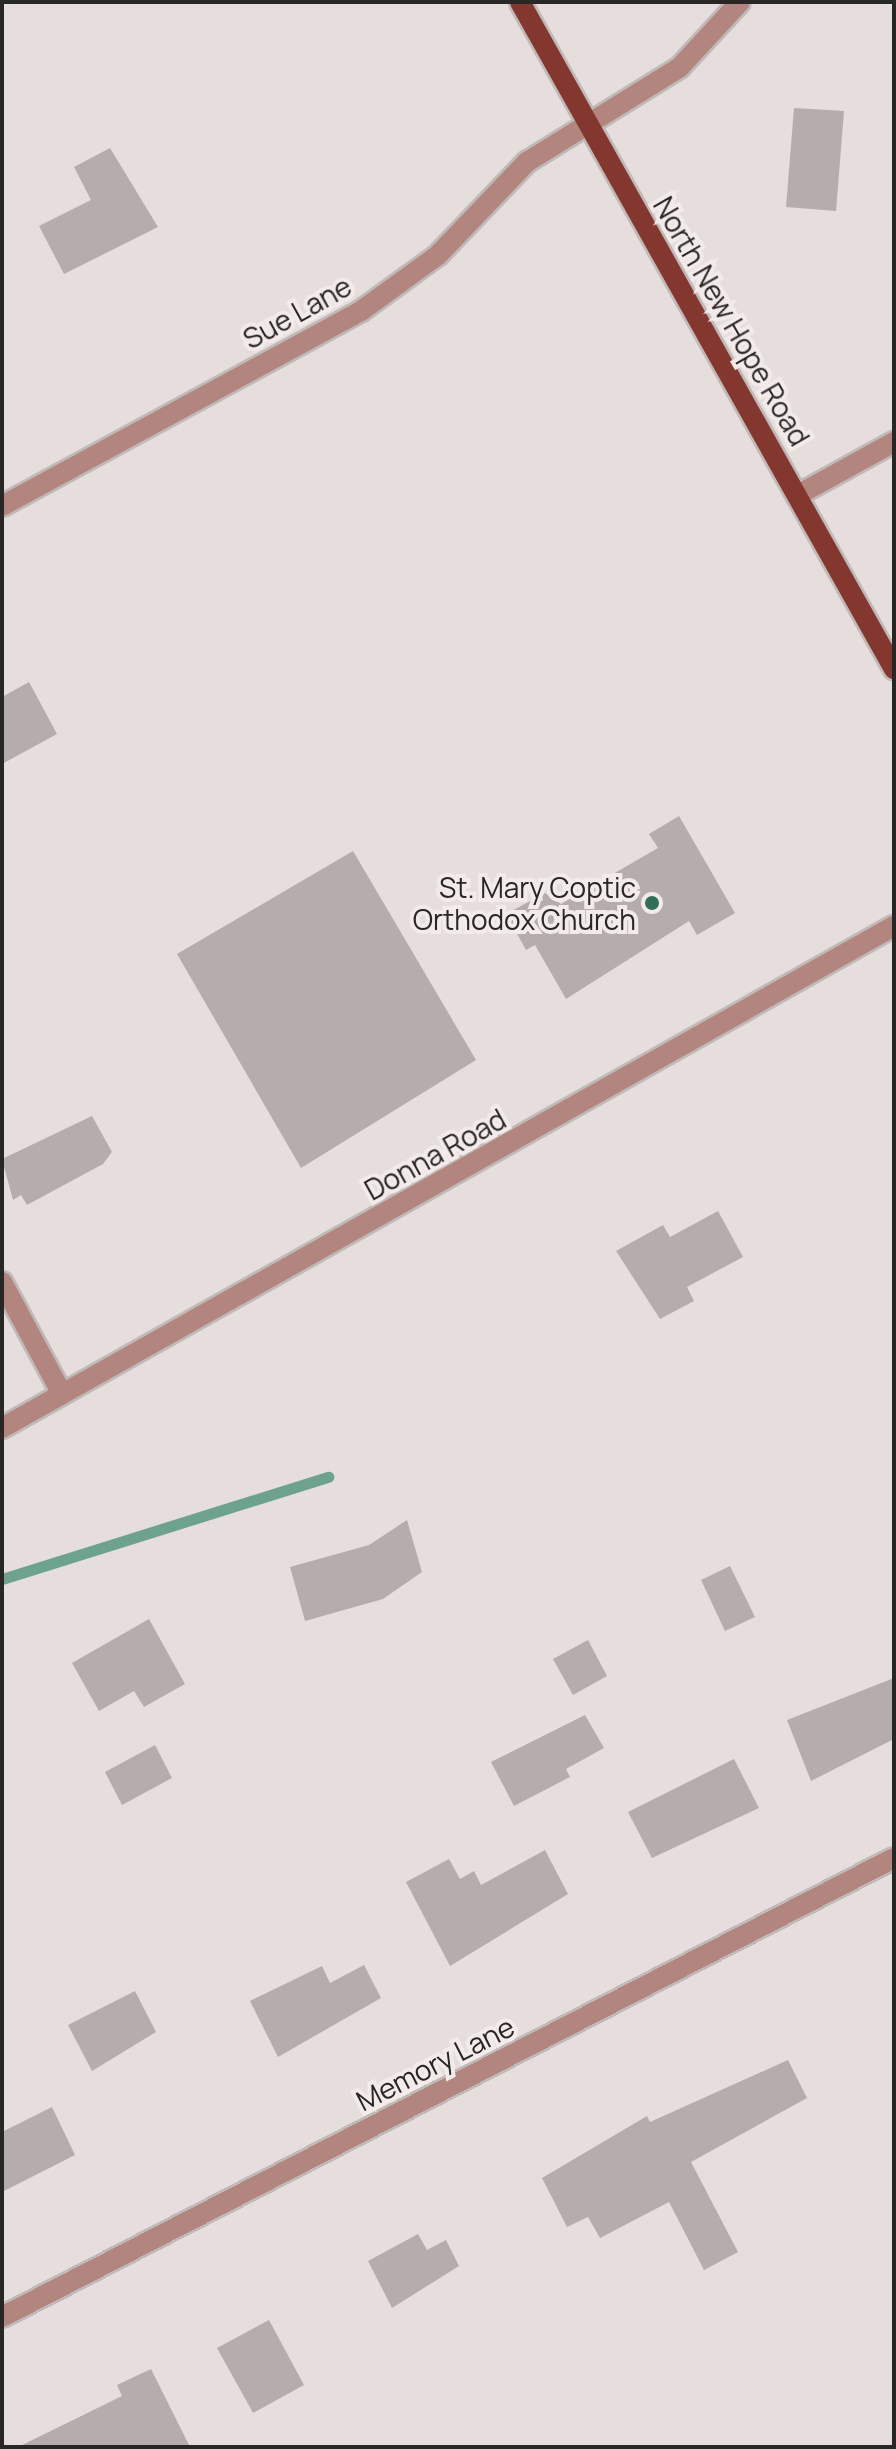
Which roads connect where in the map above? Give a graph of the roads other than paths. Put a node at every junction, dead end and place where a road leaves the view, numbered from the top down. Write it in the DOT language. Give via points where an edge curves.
graph roads {
  1 [pos="520,2"];
  2 [pos="740,2"];
  3 [pos="587,123"];
  4 [pos="894,442"];
  5 [pos="798,495"];
  6 [pos="2,506"];
  7 [pos="894,669"];
  8 [pos="894,926"];
  9 [pos="2,1282"];
  10 [pos="62,1394"];
  11 [pos="2,1428"];
  12 [pos="894,1858"];
  13 [pos="2,2317"];
  1 -- 3 [label="main road, North New Hope Road"];
  2 -- 3 [label="street, Sue Lane" via="680,67"];
  3 -- 5 [label="main road, North New Hope Road"];
  3 -- 6 [label="street, Sue Lane" via="527,162 438,255 361,311"];
  4 -- 5 [label="street"];
  5 -- 7 [label="main road, North New Hope Road"];
  8 -- 10 [label="street, Donna Road"];
  9 -- 10 [label="street"];
  10 -- 11 [label="street, Donna Road"];
  12 -- 13 [label="street, Memory Lane"];
}
